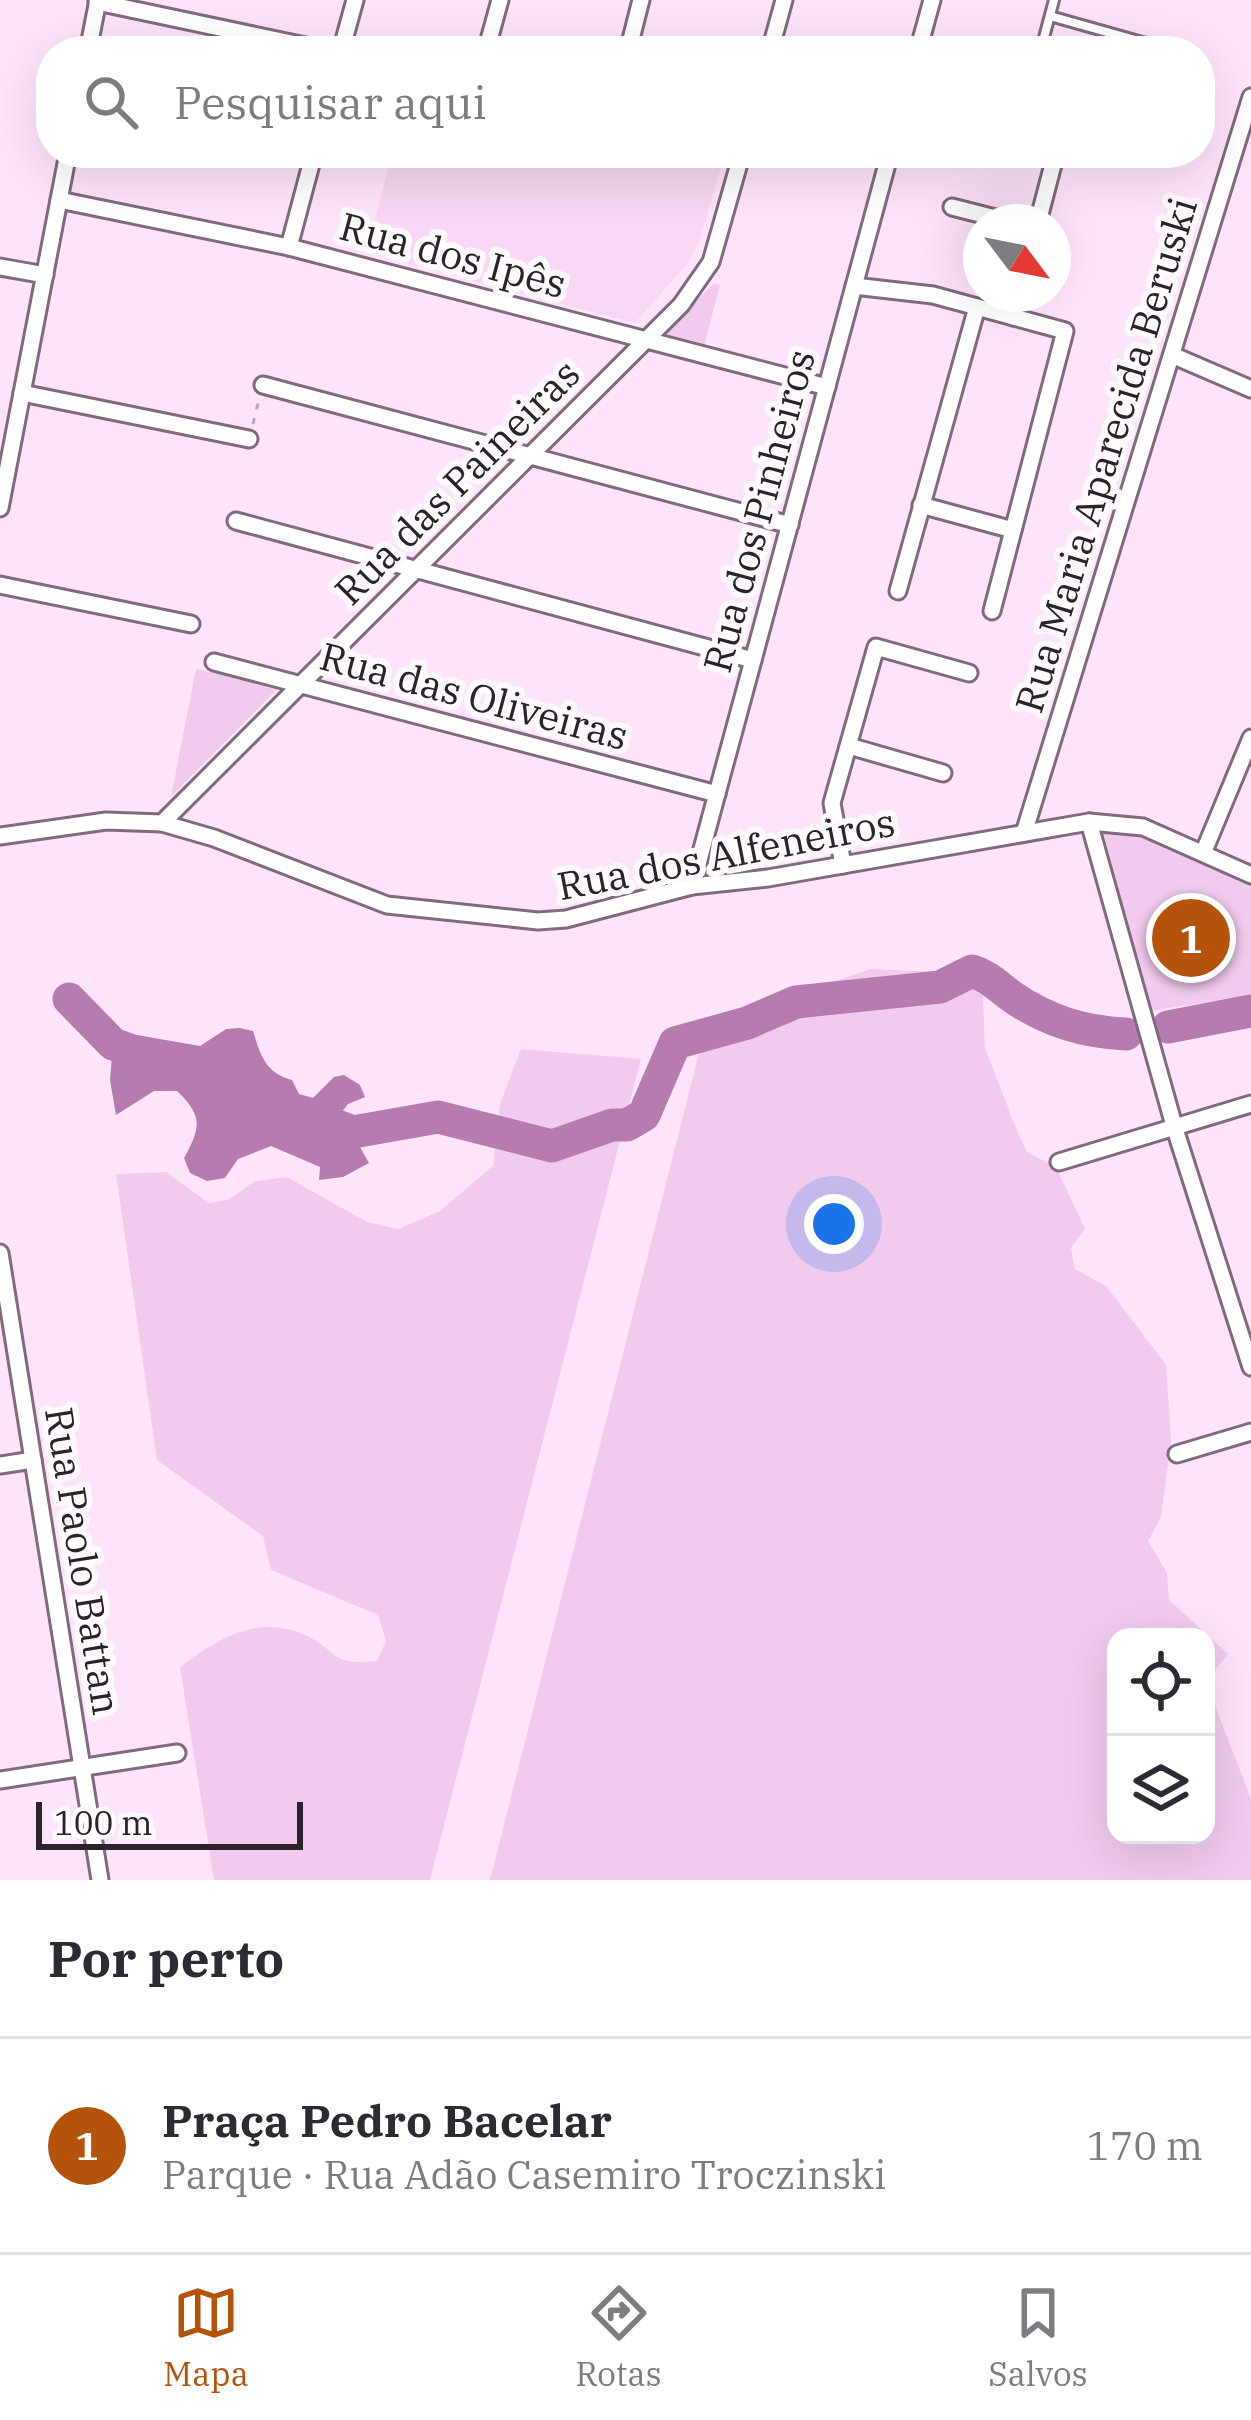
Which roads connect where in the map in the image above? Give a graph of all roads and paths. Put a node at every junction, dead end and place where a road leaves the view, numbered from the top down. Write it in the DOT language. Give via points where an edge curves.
graph roads {
  1 [pos="355,0"];
  2 [pos="500,0"];
  3 [pos="641,0"];
  4 [pos="784,0"];
  5 [pos="932,0"];
  6 [pos="1054,0"];
  7 [pos="97,1"];
  8 [pos="1050,16"];
  9 [pos="91,36"];
  10 [pos="259,36"];
  11 [pos="345,36"];
  12 [pos="490,36"];
  13 [pos="632,36"];
  14 [pos="774,36"];
  15 [pos="922,36"];
  16 [pos="1044,36"];
  17 [pos="1121,36"];
  18 [pos="1251,97"];
  19 [pos="65,168"];
  20 [pos="310,168"];
  21 [pos="738,168"];
  22 [pos="886,168"];
  23 [pos="1052,168"];
  24 [pos="59,200"];
  25 [pos="1043,204"];
  26 [pos="952,207"];
  27 [pos="963,210"];
  28 [pos="289,247"];
  29 [pos="0,267"];
  30 [pos="44,275"];
  31 [pos="854,286"];
  32 [pos="963,303"];
  33 [pos="976,312"];
  34 [pos="995,312"];
  35 [pos="1014,312"];
  36 [pos="1013,317"];
  37 [pos="646,340"];
  38 [pos="1172,355"];
  39 [pos="263,385"];
  40 [pos="827,387"];
  41 [pos="1251,389"];
  42 [pos="22,393"];
  43 [pos="249,439"];
  44 [pos="530,456"];
  45 [pos="921,506"];
  46 [pos="0,508"];
  47 [pos="236,521"];
  48 [pos="790,525"];
  49 [pos="1013,530"];
  50 [pos="416,570"];
  51 [pos="0,586"];
  52 [pos="898,591"];
  53 [pos="992,610"];
  54 [pos="191,624"];
  55 [pos="753,660"];
  56 [pos="214,662"];
  57 [pos="969,673"];
  58 [pos="301,685"];
  59 [pos="1251,738"];
  60 [pos="849,746"];
  61 [pos="944,773"];
  62 [pos="717,794"];
  63 [pos="1089,822"];
  64 [pos="162,823"];
  65 [pos="1024,833"];
  66 [pos="0,836"];
  67 [pos="1204,851"];
  68 [pos="843,865"];
  69 [pos="1251,875"];
  70 [pos="692,886"];
  71 [pos="1251,1104"];
  72 [pos="1175,1130"];
  73 [pos="1059,1162"];
  74 [pos="0,1253"];
  75 [pos="1251,1367"];
  76 [pos="1251,1432"];
  77 [pos="1177,1454"];
  78 [pos="33,1460"];
  79 [pos="0,1465"];
  80 [pos="177,1753"];
  81 [pos="82,1768"];
  82 [pos="0,1780"];
  83 [pos="100,1880"];
  1 -- 11 [label="street"];
  2 -- 12 [label="street"];
  3 -- 13 [label="street"];
  4 -- 14 [label="street"];
  5 -- 15 [label="street"];
  6 -- 8 [label="lane"];
  7 -- 9 [label="street"];
  7 -- 10 [label="street"];
  8 -- 16 [label="lane"];
  8 -- 17 [label="lane"];
  18 -- 38 [label="street, Rua Maria Aparecida Beruski"];
  19 -- 24 [label="street"];
  20 -- 28 [label="street"];
  21 -- 37 [label="street, Rua das Paineiras" via="711,262"];
  22 -- 31 [label="street, Rua dos Pinheiros"];
  23 -- 25 [label="street"];
  24 -- 28 [label="street, Rua dos Ipês"];
  24 -- 30 [label="street"];
  26 -- 27 [label="street"];
  28 -- 37 [label="street, Rua dos Ipês"];
  29 -- 30 [label="street"];
  30 -- 42 [label="street"];
  31 -- 32 [label="street"];
  31 -- 40 [label="street, Rua dos Pinheiros"];
  33 -- 45 [label="street"];
  34 -- 36 [label="street"];
  35 -- 36 [label="street"];
  36 -- 49 [label="street" via="1065,331"];
  37 -- 40 [label="street, Rua dos Ipês"];
  37 -- 44 [label="street, Rua das Paineiras"];
  38 -- 41 [label="street"];
  38 -- 65 [label="street, Rua Maria Aparecida Beruski"];
  39 -- 43 [label="path"];
  39 -- 44 [label="street"];
  40 -- 48 [label="street, Rua dos Pinheiros"];
  42 -- 43 [label="street"];
  42 -- 46 [label="street"];
  44 -- 48 [label="street"];
  44 -- 50 [label="street, Rua das Paineiras"];
  45 -- 49 [label="street"];
  45 -- 52 [label="street"];
  47 -- 50 [label="street"];
  48 -- 55 [label="street, Rua dos Pinheiros"];
  49 -- 53 [label="street"];
  50 -- 55 [label="street"];
  50 -- 58 [label="street, Rua das Paineiras"];
  51 -- 54 [label="street"];
  55 -- 62 [label="street, Rua dos Pinheiros"];
  56 -- 58 [label="street, Rua das Oliveiras"];
  57 -- 60 [label="street" via="876,647"];
  58 -- 62 [label="street, Rua das Oliveiras"];
  58 -- 64 [label="street, Rua das Paineiras"];
  59 -- 67 [label="street"];
  60 -- 61 [label="street"];
  60 -- 68 [label="street" via="832,803"];
  62 -- 70 [label="street, Rua dos Pinheiros"];
  63 -- 65 [label="street, Rua dos Alfeneiros"];
  63 -- 67 [label="street, Rua dos Alfeneiros" via="1143,827"];
  63 -- 72 [label="street"];
  64 -- 66 [label="street, Rua dos Alfeneiros" via="106,821"];
  64 -- 70 [label="street, Rua dos Alfeneiros" via="405,908 552,921"];
  65 -- 68 [label="street, Rua dos Alfeneiros"];
  67 -- 69 [label="street, Rua dos Alfeneiros"];
  68 -- 70 [label="street, Rua dos Alfeneiros"];
  71 -- 72 [label="street"];
  72 -- 73 [label="street"];
  72 -- 75 [label="street"];
  74 -- 78 [label="street, Rua Paolo Battan"];
  76 -- 77 [label="street"];
  78 -- 79 [label="street"];
  78 -- 81 [label="street, Rua Paolo Battan"];
  80 -- 81 [label="street"];
  81 -- 82 [label="street"];
  81 -- 83 [label="street, Rua Paolo Battan"];
}
